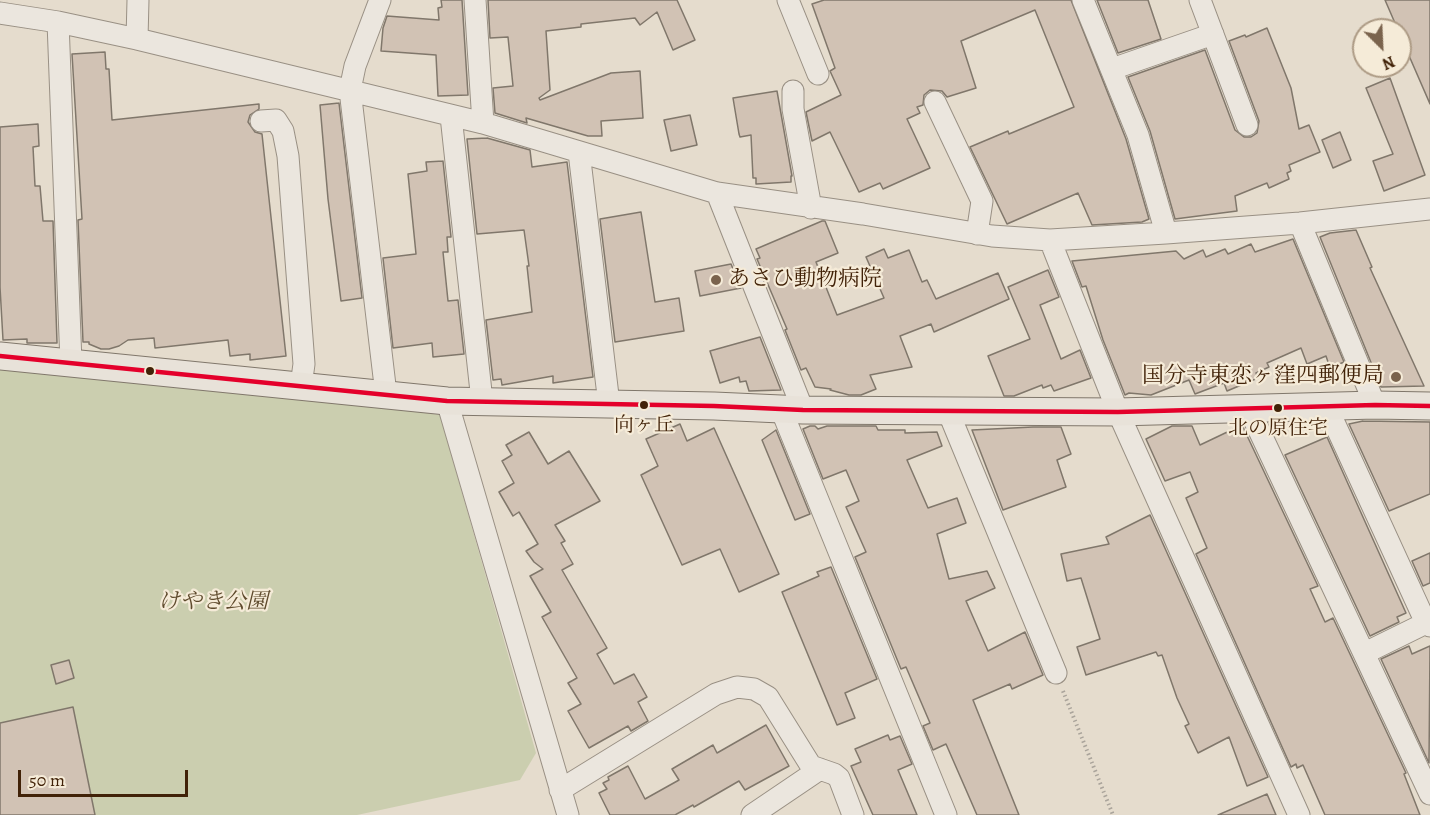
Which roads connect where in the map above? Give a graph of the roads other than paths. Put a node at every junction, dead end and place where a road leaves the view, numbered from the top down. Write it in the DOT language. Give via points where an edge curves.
graph roads {
  1 [pos="138,0"];
  2 [pos="380,0"];
  3 [pos="475,0"];
  4 [pos="788,0"];
  5 [pos="1083,0"];
  6 [pos="1200,0"];
  7 [pos="0,13"];
  8 [pos="57,22"];
  9 [pos="1213,34"];
  10 [pos="137,39"];
  11 [pos="1112,69"];
  12 [pos="818,74"];
  13 [pos="350,90"];
  14 [pos="793,91"];
  15 [pos="935,102"];
  16 [pos="451,116"];
  17 [pos="261,121"];
  18 [pos="483,123"];
  19 [pos="1247,125"];
  20 [pos="579,152"];
  21 [pos="717,193"];
  22 [pos="811,208"];
  23 [pos="1430,209"];
  24 [pos="1300,223"];
  25 [pos="1166,233"];
  26 [pos="977,234"];
  27 [pos="1050,240"];
  28 [pos="0,356"];
  29 [pos="71,363"];
  30 [pos="302,386"];
  31 [pos="386,394"];
  32 [pos="447,401"];
  33 [pos="482,401"];
  34 [pos="609,404"];
  35 [pos="1375,405"];
  36 [pos="1430,406"];
  37 [pos="1327,407"];
  38 [pos="792,409"];
  39 [pos="1249,409"];
  40 [pos="948,411"];
  41 [pos="1118,412"];
  42 [pos="1428,624"];
  43 [pos="1365,652"];
  44 [pos="1056,673"];
  45 [pos="820,770"];
  46 [pos="560,790"];
  47 [pos="1430,794"];
  48 [pos="568,815"];
  49 [pos="752,815"];
  50 [pos="853,815"];
  51 [pos="946,815"];
  52 [pos="1299,815"];
  1 -- 10 [label="street"];
  2 -- 13 [label="street"];
  3 -- 18 [label="street"];
  4 -- 12 [label="street"];
  5 -- 11 [label="street"];
  6 -- 9 [label="street"];
  7 -- 8 [label="street"];
  8 -- 10 [label="street"];
  8 -- 29 [label="street"];
  9 -- 11 [label="street"];
  9 -- 19 [label="street"];
  10 -- 13 [label="street"];
  11 -- 25 [label="street" via="1138,135"];
  13 -- 16 [label="street"];
  13 -- 31 [label="street"];
  14 -- 22 [label="street"];
  15 -- 26 [label="street" via="982,201"];
  16 -- 18 [label="street"];
  16 -- 33 [label="street"];
  17 -- 30 [label="street" via="276,120 283,131 288,156 304,364"];
  18 -- 20 [label="street"];
  20 -- 21 [label="street"];
  20 -- 34 [label="street"];
  21 -- 22 [label="street"];
  21 -- 38 [label="street"];
  22 -- 26 [label="street"];
  23 -- 24 [label="street"];
  24 -- 25 [label="street"];
  24 -- 35 [label="street"];
  25 -- 27 [label="street"];
  26 -- 27 [label="street"];
  27 -- 41 [label="street"];
  28 -- 29 [label="main road"];
  29 -- 30 [label="main road"];
  30 -- 31 [label="main road"];
  31 -- 32 [label="main road"];
  32 -- 33 [label="main road"];
  32 -- 46 [label="street"];
  33 -- 34 [label="main road"];
  34 -- 38 [label="main road"];
  35 -- 36 [label="main road"];
  35 -- 37 [label="main road"];
  37 -- 39 [label="main road"];
  37 -- 42 [label="street"];
  38 -- 40 [label="main road"];
  38 -- 51 [label="street"];
  39 -- 41 [label="main road"];
  39 -- 43 [label="street"];
  40 -- 41 [label="main road"];
  40 -- 44 [label="street"];
  41 -- 52 [label="street"];
  42 -- 43 [label="street"];
  43 -- 47 [label="street"];
  45 -- 46 [label="street" via="811,766 768,697 754,688 737,687 716,694"];
  45 -- 49 [label="street"];
  45 -- 50 [label="street" via="839,778"];
  46 -- 48 [label="street"];
}
